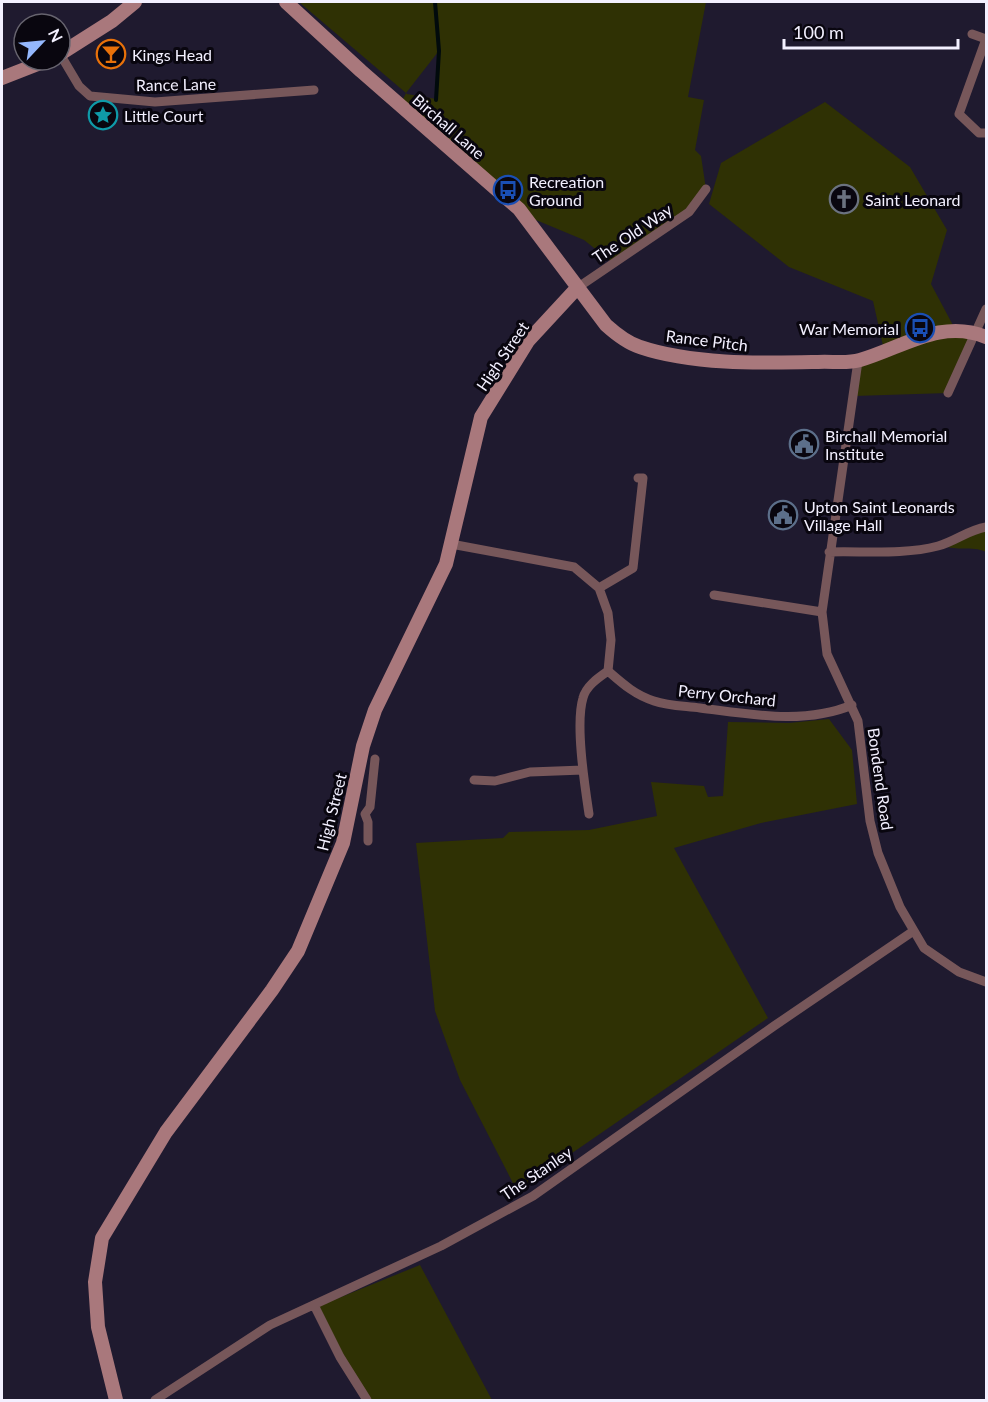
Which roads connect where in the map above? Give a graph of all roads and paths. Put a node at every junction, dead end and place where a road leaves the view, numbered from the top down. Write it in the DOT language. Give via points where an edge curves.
graph roads {
  1 [pos="135,2"];
  2 [pos="286,2"];
  3 [pos="972,34"];
  4 [pos="986,39"];
  5 [pos="72,46"];
  6 [pos="17,72"];
  7 [pos="71,72"];
  8 [pos="2,78"];
  9 [pos="314,90"];
  10 [pos="987,133"];
  11 [pos="706,189"];
  12 [pos="577,288"];
  13 [pos="987,309"];
  14 [pos="981,334"];
  15 [pos="858,361"];
  16 [pos="948,393"];
  17 [pos="638,478"];
  18 [pos="987,527"];
  19 [pos="451,543"];
  20 [pos="830,552"];
  21 [pos="599,588"];
  22 [pos="714,595"];
  23 [pos="822,612"];
  24 [pos="608,671"];
  25 [pos="852,705"];
  26 [pos="375,759"];
  27 [pos="583,770"];
  28 [pos="474,780"];
  29 [pos="349,812"];
  30 [pos="365,814"];
  31 [pos="589,814"];
  32 [pos="368,841"];
  33 [pos="912,932"];
  34 [pos="987,982"];
  35 [pos="314,1305"];
  36 [pos="116,1401"];
  37 [pos="155,1401"];
  38 [pos="367,1401"];
  1 -- 5 [label="street"];
  2 -- 12 [label="street, Birchall Lane" via="519,209"];
  3 -- 4 [label="street"];
  4 -- 10 [label="street" via="959,114 979,133"];
  6 -- 8 [label="street"];
  7 -- 9 [label="street, Rance Lane" via="90,96 155,102"];
  11 -- 12 [label="street, The Old Way" via="689,212"];
  12 -- 15 [label="street, Rance Pitch" via="606,325 640,347 697,358 754,362"];
  12 -- 19 [label="street, High Street" via="528,341 481,417"];
  13 -- 14 [label="street"];
  14 -- 15 [label="street" via="933,332"];
  14 -- 16 [label="street"];
  15 -- 20 [label="street, Bondend Road"];
  17 -- 21 [label="street" via="643,478 633,568"];
  18 -- 20 [label="street" via="920,550"];
  19 -- 21 [label="street" via="574,567"];
  19 -- 29 [label="street, High Street" via="446,564 375,710"];
  20 -- 23 [label="street, Bondend Road"];
  21 -- 24 [label="street" via="610,631"];
  22 -- 23 [label="street"];
  23 -- 25 [label="street, Bondend Road" via="827,654"];
  24 -- 25 [label="street, Perry Orchard" via="630,692 657,702 754,715 803,716 835,712"];
  24 -- 27 [label="street" via="591,683 583,697"];
  25 -- 33 [label="street, Bondend Road" via="862,739 870,821 878,853"];
  26 -- 30 [label="street" via="370,807"];
  27 -- 28 [label="street"];
  27 -- 31 [label="street"];
  29 -- 30 [label="street"];
  29 -- 36 [label="street, High Street" via="343,843 298,951 165,1132 102,1238 95,1282 98,1327"];
  30 -- 32 [label="street"];
  33 -- 34 [label="street, Bondend Road" via="942,962"];
  33 -- 35 [label="street, The Stanley" via="533,1196 441,1246"];
  35 -- 37 [label="street, The Stanley" via="270,1325"];
  35 -- 38 [label="street"];
}
